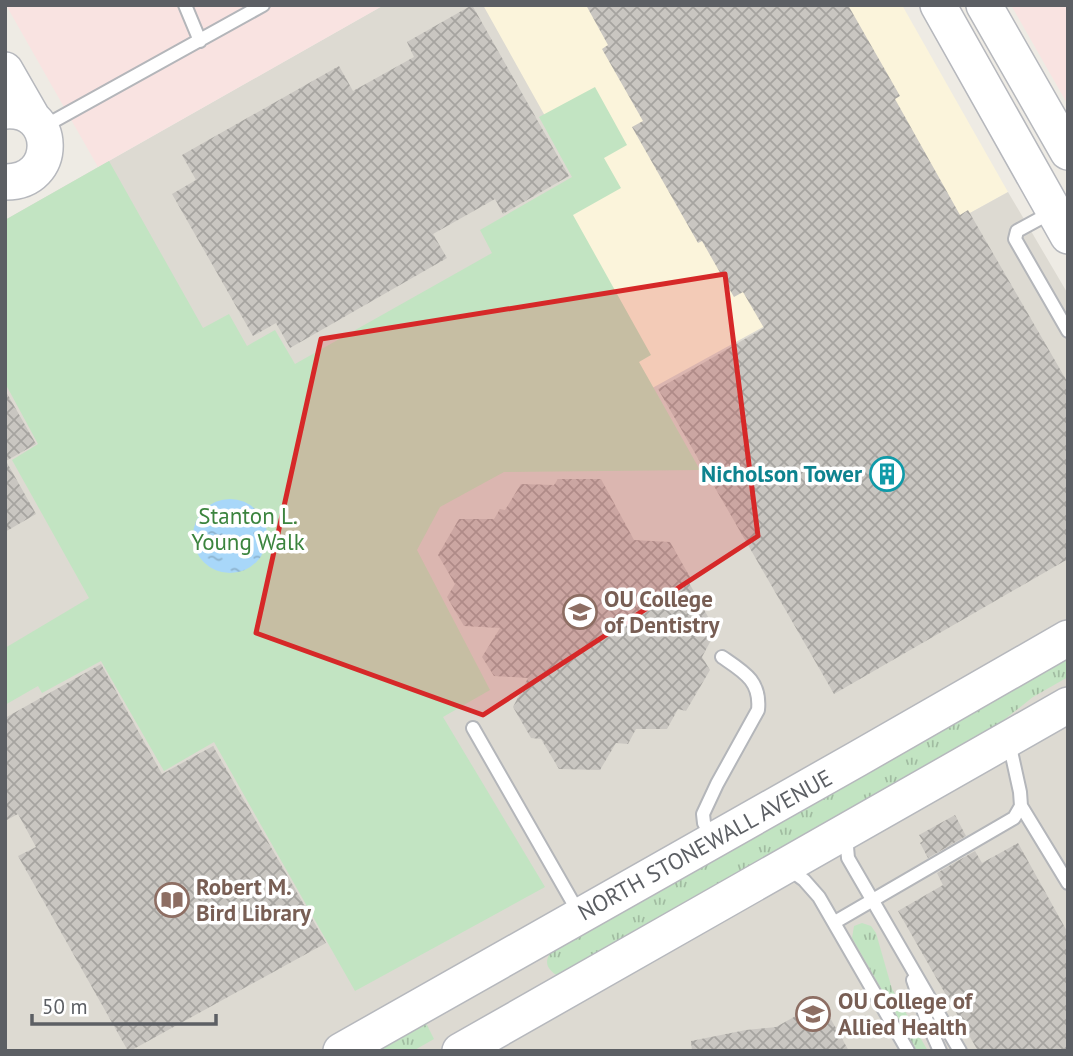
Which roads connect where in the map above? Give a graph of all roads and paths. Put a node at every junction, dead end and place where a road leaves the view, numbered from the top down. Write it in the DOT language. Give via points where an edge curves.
graph roads {
  1 [pos="185,5"];
  2 [pos="263,5"];
  3 [pos="938,5"];
  4 [pos="984,5"];
  5 [pos="200,41"];
  6 [pos="5,70"];
  7 [pos="26,119"];
  8 [pos="1068,152"];
  9 [pos="5,182"];
  10 [pos="1063,216"];
  11 [pos="1068,331"];
  12 [pos="1068,638"];
  13 [pos="722,657"];
  14 [pos="1068,705"];
  15 [pos="473,728"];
  16 [pos="1008,740"];
  17 [pos="1021,806"];
  18 [pos="846,833"];
  19 [pos="713,840"];
  20 [pos="786,867"];
  21 [pos="1068,883"];
  22 [pos="873,901"];
  23 [pos="581,915"];
  24 [pos="835,922"];
  25 [pos="903,954"];
  26 [pos="341,1051"];
  27 [pos="460,1051"];
  28 [pos="908,1051"];
  29 [pos="940,1051"];
  30 [pos="960,1051"];
  1 -- 5 [label="lane"];
  2 -- 5 [label="lane"];
  3 -- 10 [label="main road"];
  4 -- 8 [label="main road"];
  5 -- 7 [label="lane"];
  6 -- 7 [label="main road"];
  7 -- 9 [label="main road" via="45,136 46,150 31,175"];
  10 -- 11 [label="lane" via="1017,231 1015,239"];
  12 -- 19 [label="main road, NORTH STONEWALL AVENUE"];
  13 -- 19 [label="lane" via="748,674 759,698 758,710 703,814"];
  14 -- 16 [label="main road"];
  15 -- 23 [label="lane"];
  16 -- 17 [label="lane"];
  16 -- 18 [label="main road"];
  17 -- 21 [label="lane"];
  17 -- 22 [label="lane" via="1014,818"];
  18 -- 20 [label="main road"];
  18 -- 22 [label="lane" via="848,858"];
  19 -- 23 [label="main road, NORTH STONEWALL AVENUE"];
  20 -- 24 [label="lane" via="804,880"];
  20 -- 27 [label="main road"];
  22 -- 24 [label="lane"];
  22 -- 25 [label="lane"];
  23 -- 26 [label="main road, NORTH STONEWALL AVENUE"];
  24 -- 28 [label="lane"];
  25 -- 29 [label="lane"];
  25 -- 30 [label="lane"];
}
